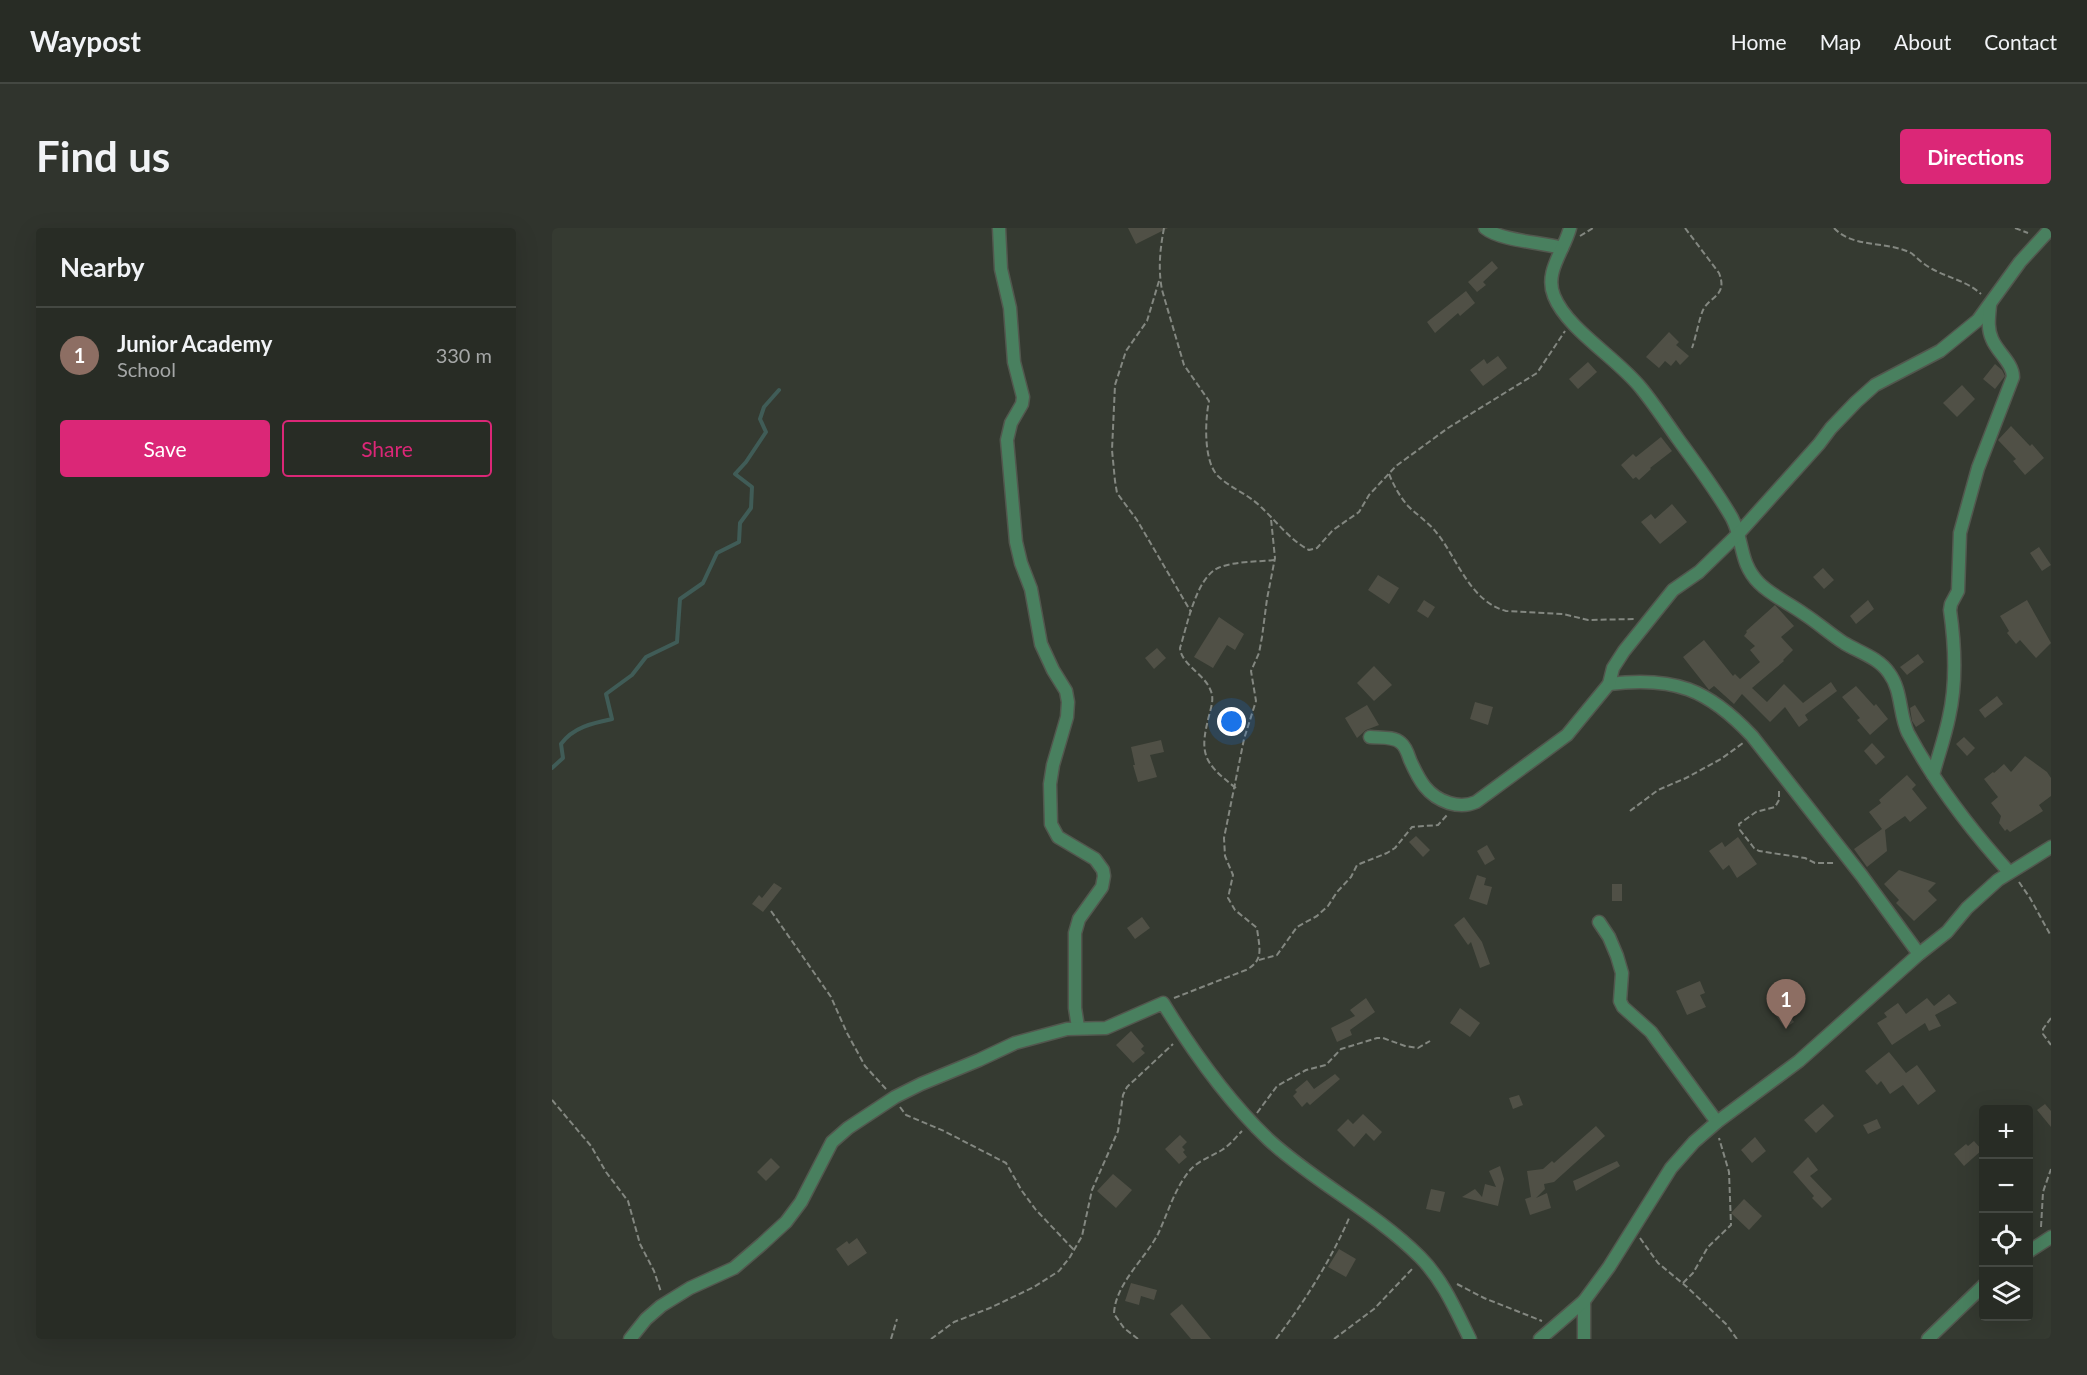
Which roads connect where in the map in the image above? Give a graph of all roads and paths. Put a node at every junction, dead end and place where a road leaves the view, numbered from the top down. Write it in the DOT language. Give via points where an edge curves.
graph roads {
  1 [pos="999,228"];
  2 [pos="1164,228"];
  3 [pos="1485,228"];
  4 [pos="1570,228"];
  5 [pos="1685,228"];
  6 [pos="1834,228"];
  7 [pos="2051,228"];
  8 [pos="1562,248"];
  9 [pos="1160,279"];
  10 [pos="1990,305"];
  11 [pos="1571,321"];
  12 [pos="1692,348"];
  13 [pos="1388,473"];
  14 [pos="1271,518"];
  15 [pos="1739,533"];
  16 [pos="1275,560"];
  17 [pos="1191,612"];
  18 [pos="1652,617"];
  19 [pos="1609,684"];
  20 [pos="1752,736"];
  21 [pos="1370,737"];
  22 [pos="1933,775"];
  23 [pos="1778,785"];
  24 [pos="1236,788"];
  25 [pos="1454,804"];
  26 [pos="1630,811"];
  27 [pos="2051,847"];
  28 [pos="1838,863"];
  29 [pos="2009,872"];
  30 [pos="771,911"];
  31 [pos="1599,922"];
  32 [pos="2051,936"];
  33 [pos="1919,954"];
  34 [pos="1259,960"];
  35 [pos="1163,1003"];
  36 [pos="2051,1018"];
  37 [pos="1078,1027"];
  38 [pos="1184,1036"];
  39 [pos="1430,1041"];
  40 [pos="2051,1045"];
  41 [pos="895,1097"];
  42 [pos="552,1100"];
  43 [pos="1252,1121"];
  44 [pos="1716,1123"];
  45 [pos="2051,1168"];
  46 [pos="1356,1203"];
  47 [pos="1633,1228"];
  48 [pos="2047,1240"];
  49 [pos="2033,1249"];
  50 [pos="1074,1250"];
  51 [pos="1421,1258"];
  52 [pos="1435,1276"];
  53 [pos="1683,1283"];
  54 [pos="1979,1289"];
  55 [pos="1584,1301"];
  56 [pos="661,1306"];
  57 [pos="897,1319"];
  58 [pos="1557,1326"];
  59 [pos="630,1339"];
  60 [pos="891,1339"];
  61 [pos="931,1339"];
  62 [pos="1138,1339"];
  63 [pos="1276,1339"];
  64 [pos="1334,1339"];
  65 [pos="1470,1339"];
  66 [pos="1540,1339"];
  67 [pos="1584,1339"];
  68 [pos="1737,1339"];
  69 [pos="1928,1339"];
  1 -- 37 [label="street" via="1014,362 1023,397 1007,440 1016,542 1031,589 1041,644 1068,702 1053,765 1050,818 1058,837 1095,859 1104,876 1102,887 1079,919 1075,933"];
  2 -- 9 [label="path"];
  3 -- 8 [label="street" via="1504,237"];
  4 -- 8 [label="street"];
  5 -- 12 [label="path" via="1719,273 1722,285 1703,310"];
  6 -- 10 [label="path" via="1849,239 1910,252 1945,276 1970,285"];
  7 -- 10 [label="street" via="2020,262"];
  8 -- 11 [label="street" via="1554,264 1551,287 1557,305"];
  9 -- 14 [label="path" via="1184,365 1209,401 1205,416 1211,466 1219,477 1250,497"];
  9 -- 17 [label="path" via="1146,321 1125,351 1115,386 1112,450 1116,493 1137,520"];
  10 -- 15 [label="street" via="1940,351 1880,382 1856,402"];
  10 -- 22 [label="street" via="1991,338 2013,377 1978,468 1960,533 1958,591 1950,607 1952,698"];
  11 -- 13 [label="path" via="1538,373 1448,428"];
  11 -- 15 [label="street" via="1641,388 1707,478"];
  13 -- 14 [label="path" via="1362,509 1314,549 1306,549"];
  13 -- 18 [label="path" via="1398,493 1435,531 1460,572 1498,608 1588,620"];
  14 -- 16 [label="path"];
  15 -- 18 [label="street" via="1699,572 1673,590"];
  15 -- 22 [label="street" via="1744,563 1762,586 1879,662 1889,673 1904,724"];
  16 -- 17 [label="path" via="1218,568 1203,583"];
  16 -- 24 [label="path" via="1261,645 1251,671 1256,700"];
  17 -- 24 [label="path" via="1180,653 1211,691 1205,755 1216,772"];
  18 -- 19 [label="street" via="1618,660"];
  19 -- 20 [label="street" via="1657,682 1691,690 1716,703"];
  19 -- 25 [label="street" via="1561,742 1476,802 1466,806"];
  20 -- 26 [label="path" via="1721,759 1658,790"];
  20 -- 33 [label="street"];
  21 -- 25 [label="street" via="1399,741 1422,785 1443,801"];
  22 -- 29 [label="street" via="1968,826"];
  23 -- 28 [label="path" via="1779,800 1775,807 1747,818 1739,824 1740,830 1754,848 1767,854 1821,864"];
  24 -- 34 [label="path" via="1224,844 1233,875 1228,898 1235,910 1257,928"];
  25 -- 34 [label="path" via="1442,822 1413,826 1387,854 1359,864 1328,906 1297,927 1277,956"];
  27 -- 29 [label="street"];
  29 -- 32 [label="path" via="2022,884"];
  29 -- 33 [label="street"];
  30 -- 41 [label="path" via="831,997 865,1066"];
  31 -- 44 [label="street" via="1622,973 1623,1007 1651,1032"];
  33 -- 44 [label="street" via="1800,1060"];
  34 -- 35 [label="path" via="1246,970"];
  35 -- 37 [label="street" via="1107,1028"];
  35 -- 38 [label="street"];
  36 -- 40 [label="path" via="2043,1035"];
  37 -- 41 [label="street" via="1015,1043"];
  38 -- 43 [label="street"];
  38 -- 50 [label="path" via="1127,1087 1118,1131 1092,1190 1082,1236"];
  39 -- 43 [label="path" via="1418,1048 1377,1038 1341,1049 1326,1065 1306,1070 1277,1086"];
  41 -- 50 [label="path" via="906,1115 1006,1163 1036,1210"];
  41 -- 56 [label="street" via="832,1142 801,1202 762,1244 734,1268"];
  42 -- 56 [label="path" via="591,1146 628,1201 640,1244 660,1286"];
  43 -- 46 [label="street" via="1294,1160"];
  43 -- 62 [label="path" via="1225,1148 1189,1172 1150,1247 1124,1285 1114,1314"];
  44 -- 47 [label="street" via="1671,1168"];
  44 -- 53 [label="path" via="1730,1172 1730,1227 1708,1247"];
  45 -- 48 [label="path" via="2041,1226"];
  46 -- 51 [label="street"];
  46 -- 63 [label="path" via="1339,1242"];
  47 -- 53 [label="path" via="1658,1263"];
  47 -- 55 [label="street"];
  48 -- 49 [label="street"];
  50 -- 61 [label="path" via="1059,1271 1046,1280 954,1322"];
  51 -- 52 [label="street"];
  51 -- 64 [label="path" via="1374,1309"];
  52 -- 58 [label="path"];
  52 -- 65 [label="street"];
  53 -- 68 [label="path"];
  54 -- 69 [label="street"];
  55 -- 58 [label="street"];
  55 -- 67 [label="street"];
  56 -- 59 [label="street"];
  57 -- 60 [label="path"];
  58 -- 66 [label="street"];
}
